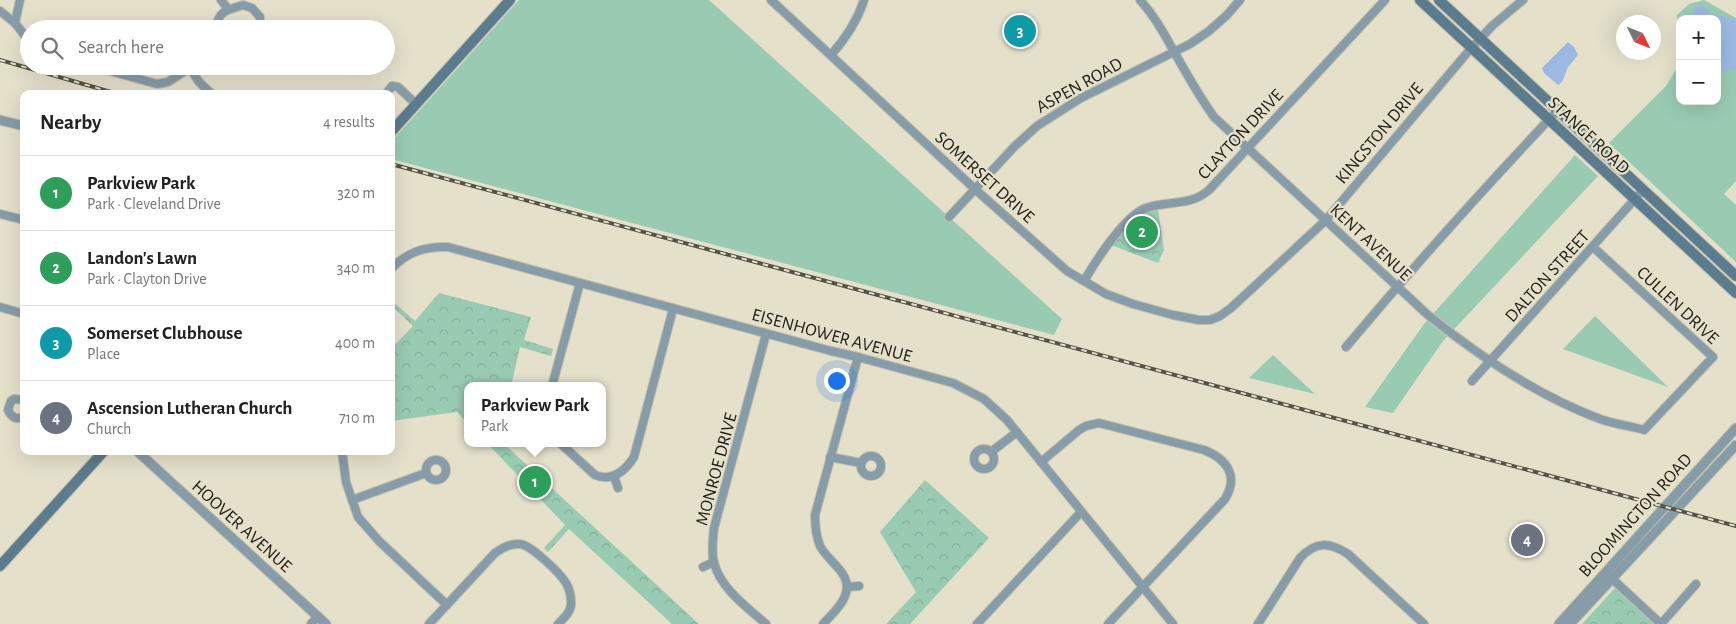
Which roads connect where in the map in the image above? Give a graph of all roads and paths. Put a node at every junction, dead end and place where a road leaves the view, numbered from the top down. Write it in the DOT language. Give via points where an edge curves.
graph roads {
  1 [pos="20,0"];
  2 [pos="221,0"];
  3 [pos="510,0"];
  4 [pos="771,0"];
  5 [pos="864,0"];
  6 [pos="1140,0"];
  7 [pos="1240,0"];
  8 [pos="1385,0"];
  9 [pos="1420,0"];
  10 [pos="1439,0"];
  11 [pos="1522,0"];
  12 [pos="228,9"];
  13 [pos="0,11"];
  14 [pos="217,20"];
  15 [pos="260,20"];
  16 [pos="15,23"];
  17 [pos="20,29"];
  18 [pos="1481,38"];
  19 [pos="1472,48"];
  20 [pos="1175,53"];
  21 [pos="831,55"];
  22 [pos="125,75"];
  23 [pos="179,75"];
  24 [pos="194,75"];
  25 [pos="207,90"];
  26 [pos="389,90"];
  27 [pos="416,104"];
  28 [pos="1558,110"];
  29 [pos="0,120"];
  30 [pos="1549,120"];
  31 [pos="20,125"];
  32 [pos="395,128"];
  33 [pos="1247,148"];
  34 [pos="976,190"];
  35 [pos="1643,190"];
  36 [pos="1634,200"];
  37 [pos="0,214"];
  38 [pos="950,217"];
  39 [pos="20,219"];
  40 [pos="1326,220"];
  41 [pos="1593,247"];
  42 [pos="395,265"];
  43 [pos="1736,276"];
  44 [pos="580,282"];
  45 [pos="1084,282"];
  46 [pos="1398,286"];
  47 [pos="1736,293"];
  48 [pos="0,308"];
  49 [pos="673,309"];
  50 [pos="20,313"];
  51 [pos="1210,320"];
  52 [pos="766,334"];
  53 [pos="1346,347"];
  54 [pos="858,357"];
  55 [pos="1490,362"];
  56 [pos="1472,381"];
  57 [pos="553,382"];
  58 [pos="20,398"];
  59 [pos="0,402"];
  60 [pos="8,405"];
  61 [pos="20,417"];
  62 [pos="1736,428"];
  63 [pos="1644,430"];
  64 [pos="1017,432"];
  65 [pos="1736,445"];
  66 [pos="564,447"];
  67 [pos="991,452"];
  68 [pos="100,455"];
  69 [pos="141,455"];
  70 [pos="343,455"];
  71 [pos="830,456"];
  72 [pos="1041,462"];
  73 [pos="861,463"];
  74 [pos="426,474"];
  75 [pos="614,476"];
  76 [pos="618,488"];
  77 [pos="352,500"];
  78 [pos="1081,512"];
  79 [pos="510,536"];
  80 [pos="513,545"];
  81 [pos="714,562"];
  82 [pos="0,566"];
  83 [pos="703,567"];
  84 [pos="1605,572"];
  85 [pos="1613,579"];
  86 [pos="1696,584"];
  87 [pos="859,586"];
  88 [pos="847,587"];
  89 [pos="1142,587"];
  90 [pos="571,603"];
  91 [pos="580,603"];
  92 [pos="447,605"];
  93 [pos="318,616"];
  94 [pos="311,624"];
  95 [pos="326,624"];
  96 [pos="429,624"];
  97 [pos="558,624"];
  98 [pos="766,624"];
  99 [pos="822,624"];
  100 [pos="977,624"];
  101 [pos="1108,624"];
  102 [pos="1173,624"];
  103 [pos="1258,624"];
  104 [pos="1424,624"];
  105 [pos="1559,624"];
  106 [pos="1570,624"];
  107 [pos="1661,624"];
  1 -- 16 [label="street"];
  2 -- 12 [label="street"];
  3 -- 27 [label="main road"];
  4 -- 21 [label="street, SOMERSET DRIVE"];
  5 -- 21 [label="street" via="850,32"];
  6 -- 20 [label="street, KENT AVENUE"];
  7 -- 20 [label="street, ASPEN ROAD" via="1209,31"];
  8 -- 33 [label="street, CLAYTON DRIVE"];
  9 -- 19 [label="main road, STANGE ROAD"];
  10 -- 18 [label="main road, STANGE ROAD"];
  11 -- 18 [label="street, KINGSTON DRIVE"];
  12 -- 14 [label="street"];
  12 -- 15 [label="street" via="243,5 252,8"];
  13 -- 16 [label="street"];
  16 -- 17 [label="street"];
  18 -- 19 [label="street, KINGSTON DRIVE"];
  18 -- 28 [label="main road, STANGE ROAD"];
  19 -- 30 [label="main road, STANGE ROAD"];
  19 -- 40 [label="street, KINGSTON DRIVE"];
  20 -- 33 [label="street, KENT AVENUE" via="1214,117"];
  20 -- 34 [label="street, ASPEN ROAD" via="1081,98 1037,126"];
  21 -- 34 [label="street, SOMERSET DRIVE"];
  22 -- 23 [label="street" via="158,84"];
  24 -- 25 [label="street"];
  26 -- 27 [label="street" via="392,86 398,87"];
  27 -- 32 [label="main road"];
  28 -- 30 [label="street"];
  28 -- 35 [label="main road, STANGE ROAD"];
  29 -- 31 [label="street"];
  30 -- 36 [label="main road, STANGE ROAD"];
  30 -- 46 [label="street"];
  33 -- 40 [label="street, KENT AVENUE"];
  33 -- 45 [label="street, CLAYTON DRIVE" via="1200,197 1144,208 1134,214 1096,259"];
  34 -- 38 [label="street, ASPEN ROAD"];
  34 -- 45 [label="street, SOMERSET DRIVE" via="1067,271"];
  35 -- 36 [label="street, DALTON STREET"];
  35 -- 43 [label="main road, STANGE ROAD"];
  36 -- 41 [label="street, DALTON STREET"];
  36 -- 47 [label="main road, STANGE ROAD"];
  37 -- 39 [label="street"];
  40 -- 46 [label="street, KENT AVENUE"];
  40 -- 51 [label="street, KINGSTON DRIVE" via="1231,308"];
  41 -- 55 [label="street, DALTON STREET"];
  41 -- 63 [label="street, CULLEN DRIVE" via="1713,357"];
  42 -- 44 [label="street, EISENHOWER AVENUE" via="422,249 448,247"];
  44 -- 49 [label="street, EISENHOWER AVENUE"];
  44 -- 57 [label="street"];
  45 -- 51 [label="street, SOMERSET DRIVE" via="1133,304 1173,315"];
  46 -- 53 [label="street"];
  46 -- 55 [label="street, KENT AVENUE" via="1428,315"];
  48 -- 50 [label="street"];
  49 -- 52 [label="street, EISENHOWER AVENUE"];
  49 -- 75 [label="street" via="634,457 625,469"];
  52 -- 54 [label="street, EISENHOWER AVENUE"];
  52 -- 81 [label="street, MONROE DRIVE" via="714,528"];
  54 -- 64 [label="street, EISENHOWER AVENUE" via="969,390 996,409"];
  54 -- 71 [label="street"];
  55 -- 56 [label="street, DALTON STREET"];
  55 -- 63 [label="street, KENT AVENUE" via="1563,404 1602,420"];
  58 -- 60 [label="street"];
  59 -- 60 [label="street"];
  60 -- 61 [label="street" via="13,417"];
  62 -- 84 [label="street, BLOOMINGTON ROAD"];
  64 -- 67 [label="street"];
  64 -- 72 [label="street, EISENHOWER AVENUE"];
  65 -- 85 [label="street, BLOOMINGTON ROAD"];
  66 -- 75 [label="street" via="595,475"];
  68 -- 82 [label="main road"];
  69 -- 93 [label="street, HOOVER AVENUE"];
  70 -- 77 [label="street"];
  71 -- 73 [label="street"];
  71 -- 88 [label="street" via="815,527 820,544 840,570"];
  72 -- 78 [label="street, EISENHOWER AVENUE"];
  72 -- 89 [label="street" via="1079,430 1092,424 1106,424 1204,450 1220,457 1226,464 1231,476 1229,492"];
  74 -- 77 [label="street"];
  75 -- 76 [label="street"];
  77 -- 92 [label="street" via="368,530"];
  78 -- 89 [label="street, EISENHOWER AVENUE"];
  78 -- 100 [label="street"];
  79 -- 80 [label="street"];
  80 -- 90 [label="street" via="529,547 560,574 567,584"];
  80 -- 92 [label="street" via="494,553"];
  81 -- 83 [label="street"];
  81 -- 98 [label="street, MONROE DRIVE" via="731,592"];
  84 -- 85 [label="street"];
  84 -- 105 [label="street, BLOOMINGTON ROAD"];
  85 -- 106 [label="street, BLOOMINGTON ROAD"];
  85 -- 107 [label="street"];
  86 -- 107 [label="street"];
  87 -- 88 [label="street"];
  88 -- 99 [label="street" via="839,606"];
  89 -- 101 [label="street"];
  89 -- 102 [label="street, EISENHOWER AVENUE"];
  90 -- 91 [label="street"];
  90 -- 97 [label="street" via="570,610"];
  92 -- 96 [label="street"];
  93 -- 94 [label="street"];
  93 -- 95 [label="street, HOOVER AVENUE"];
  103 -- 104 [label="street" via="1300,558 1308,549 1318,545 1328,545 1348,554"];
}
